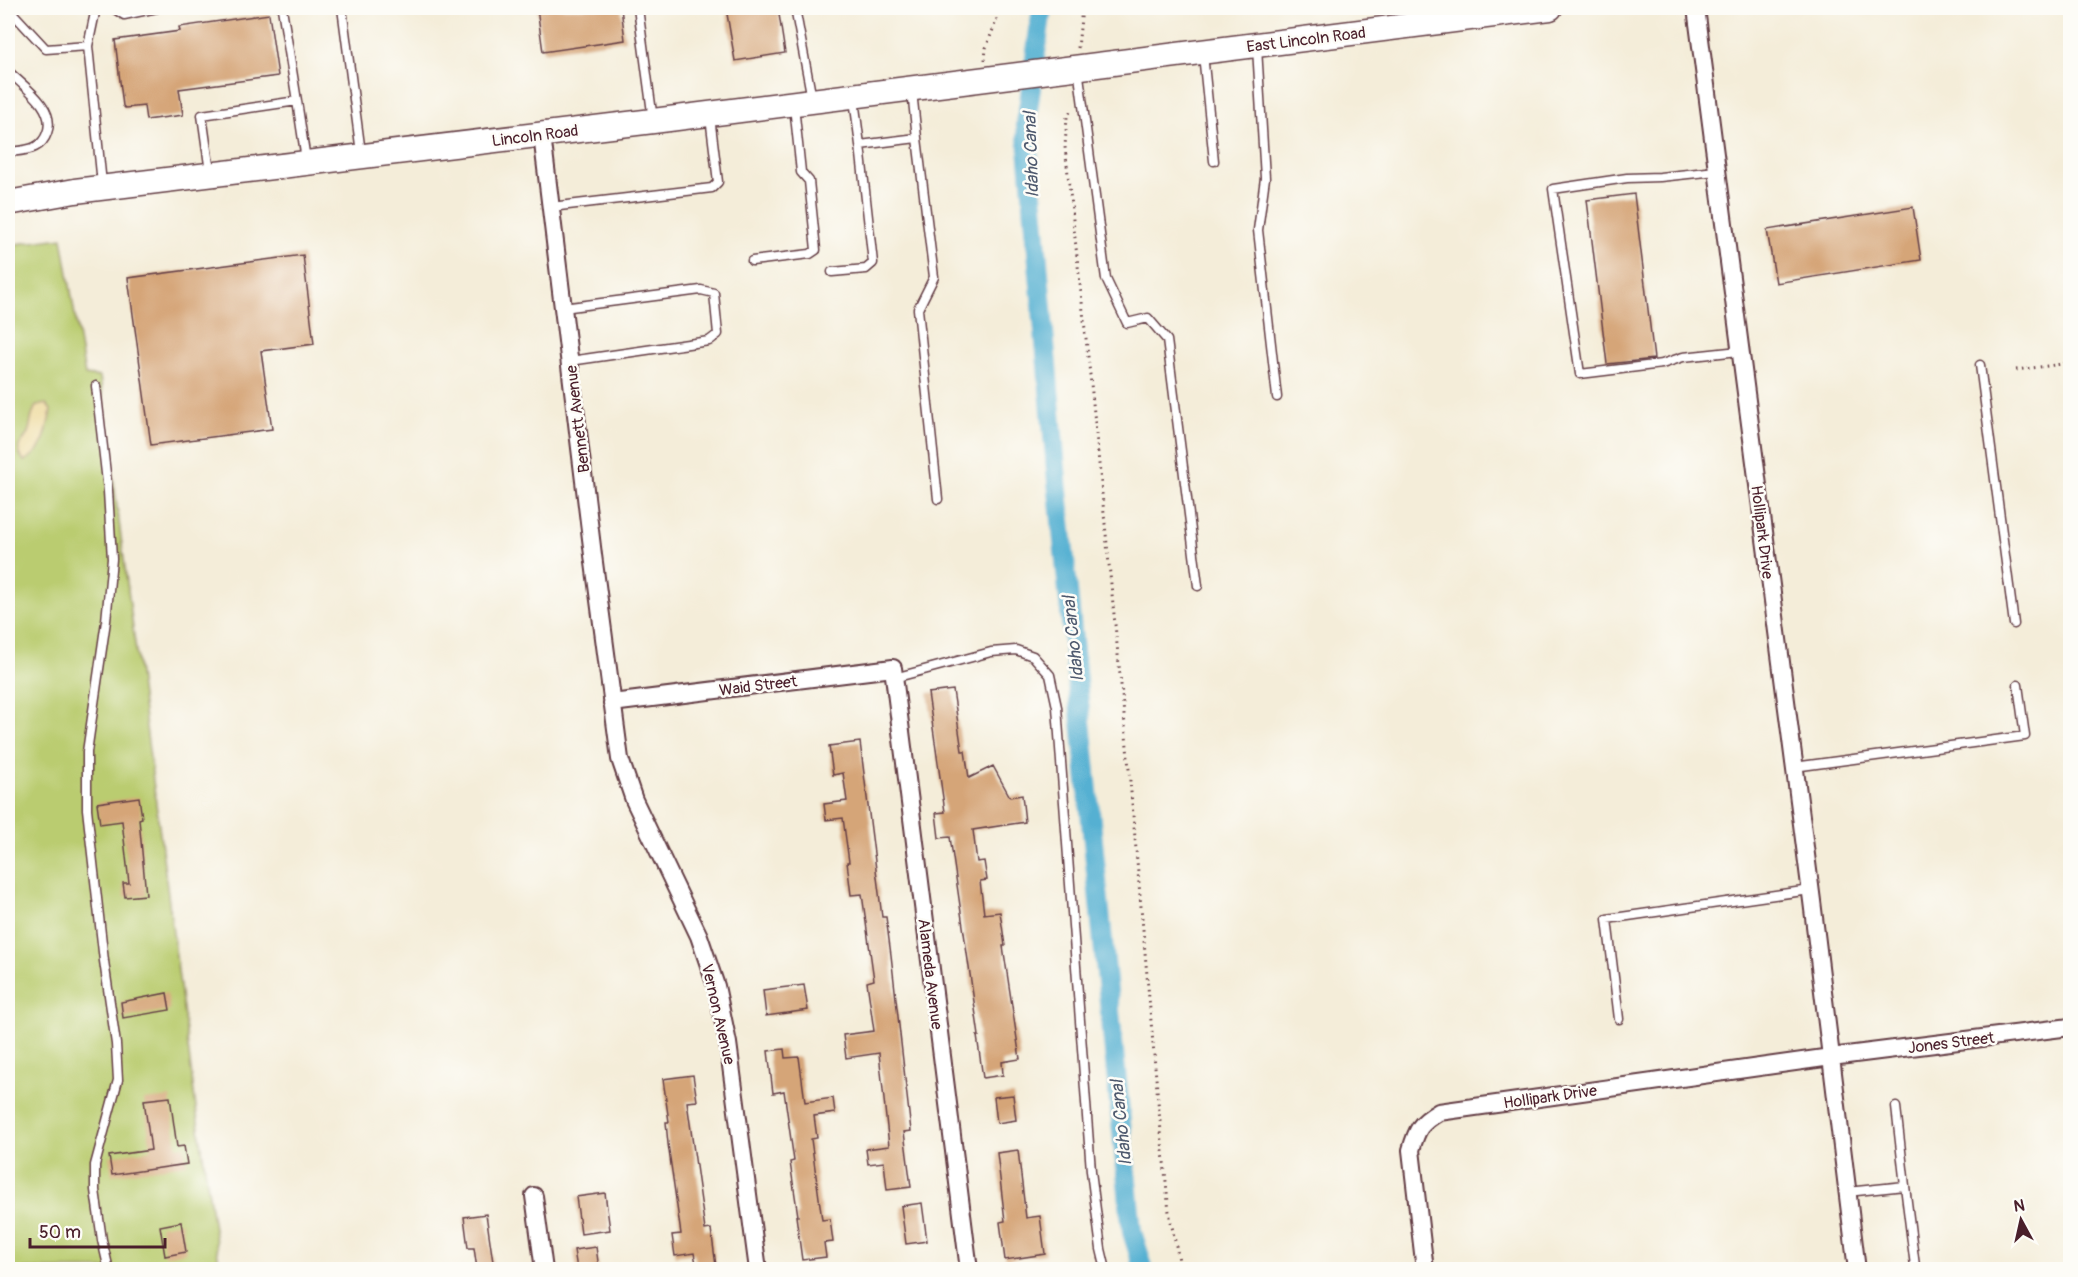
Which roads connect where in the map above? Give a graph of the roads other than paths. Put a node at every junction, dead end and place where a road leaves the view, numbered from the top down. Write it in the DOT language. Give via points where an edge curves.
graph roads {
  1 [pos="8,8"];
  2 [pos="96,8"];
  3 [pos="113,8"];
  4 [pos="157,8"];
  5 [pos="282,8"];
  6 [pos="342,8"];
  7 [pos="638,8"];
  8 [pos="795,8"];
  9 [pos="1550,8"];
  10 [pos="1696,8"];
  11 [pos="1257,45"];
  12 [pos="88,46"];
  13 [pos="1203,51"];
  14 [pos="1070,69"];
  15 [pos="8,71"];
  16 [pos="912,88"];
  17 [pos="853,96"];
  18 [pos="297,101"];
  19 [pos="803,102"];
  20 [pos="709,113"];
  21 [pos="653,121"];
  22 [pos="542,135"];
  23 [pos="917,138"];
  24 [pos="860,145"];
  25 [pos="8,152"];
  26 [pos="362,157"];
  27 [pos="1214,161"];
  28 [pos="306,164"];
  29 [pos="1716,171"];
  30 [pos="210,175"];
  31 [pos="102,188"];
  32 [pos="8,203"];
  33 [pos="551,207"];
  34 [pos="752,261"];
  35 [pos="832,272"];
  36 [pos="563,308"];
  37 [pos="1739,351"];
  38 [pos="570,361"];
  39 [pos="1980,365"];
  40 [pos="96,386"];
  41 [pos="1277,397"];
  42 [pos="938,499"];
  43 [pos="1198,586"];
  44 [pos="2014,624"];
  45 [pos="894,678"];
  46 [pos="2018,685"];
  47 [pos="612,703"];
  48 [pos="1794,767"];
  49 [pos="1810,890"];
  50 [pos="1619,1019"];
  51 [pos="2070,1027"];
  52 [pos="1831,1057"];
  53 [pos="1896,1107"];
  54 [pos="1905,1186"];
  55 [pos="1847,1192"];
  56 [pos="534,1197"];
  57 [pos="1915,1266"];
  58 [pos="109,1269"];
  59 [pos="544,1269"];
  60 [pos="758,1269"];
  61 [pos="969,1269"];
  62 [pos="1106,1269"];
  63 [pos="1425,1269"];
  64 [pos="1857,1269"];
  1 -- 12 [label="lane" via="46,49"];
  2 -- 12 [label="lane"];
  3 -- 4 [label="lane" via="124,15"];
  5 -- 18 [label="lane"];
  6 -- 26 [label="lane"];
  7 -- 21 [label="lane"];
  8 -- 19 [label="lane"];
  9 -- 11 [label="main road, East Lincoln Road"];
  10 -- 29 [label="street, Hollipark Drive"];
  11 -- 13 [label="main road, East Lincoln Road"];
  11 -- 41 [label="lane" via="1265,178 1258,230"];
  12 -- 31 [label="lane"];
  13 -- 14 [label="main road, East Lincoln Road"];
  13 -- 27 [label="lane"];
  14 -- 16 [label="main road, Lincoln Road"];
  14 -- 43 [label="lane" via="1082,104 1106,279 1127,323 1148,318 1167,340"];
  15 -- 25 [label="lane" via="46,109 49,129 45,138 32,148"];
  16 -- 17 [label="main road, Lincoln Road"];
  16 -- 23 [label="lane"];
  17 -- 19 [label="main road, Lincoln Road"];
  17 -- 24 [label="lane"];
  18 -- 28 [label="lane"];
  18 -- 30 [label="lane" via="202,116"];
  19 -- 20 [label="main road, Lincoln Road"];
  19 -- 34 [label="lane" via="801,172 809,181 816,250"];
  20 -- 21 [label="main road, Lincoln Road"];
  20 -- 33 [label="lane" via="718,182 712,188"];
  21 -- 22 [label="main road, Lincoln Road"];
  22 -- 26 [label="main road, Lincoln Road"];
  22 -- 33 [label="street, Bennett Avenue"];
  23 -- 24 [label="lane"];
  23 -- 42 [label="lane" via="934,277 918,309"];
  24 -- 35 [label="lane" via="873,264 866,269"];
  26 -- 28 [label="main road, Lincoln Road"];
  28 -- 30 [label="main road, Lincoln Road"];
  29 -- 37 [label="street, Hollipark Drive"];
  29 -- 37 [label="lane" via="1553,189 1580,374"];
  30 -- 31 [label="main road, Lincoln Road"];
  31 -- 32 [label="main road, Lincoln Road"];
  33 -- 36 [label="street, Bennett Avenue"];
  36 -- 38 [label="street, Bennett Avenue"];
  36 -- 38 [label="lane" via="701,290 714,293 718,334 709,341"];
  37 -- 48 [label="street, Hollipark Drive"];
  38 -- 47 [label="street, Bennett Avenue"];
  39 -- 44 [label="lane"];
  40 -- 58 [label="lane" via="112,559 87,752 87,808 118,1080 95,1165 96,1200"];
  45 -- 47 [label="street, Waid Street" via="893,668"];
  45 -- 61 [label="street, Alameda Avenue"];
  45 -- 62 [label="lane" via="991,652 1016,650 1033,656 1050,675 1057,707 1091,1171"];
  46 -- 48 [label="lane" via="2025,736"];
  47 -- 60 [label="street, Vernon Avenue" via="621,759 634,800 699,936 716,986 728,1043"];
  48 -- 49 [label="street, Hollipark Drive"];
  49 -- 50 [label="lane" via="1607,919"];
  49 -- 52 [label="street, Hollipark Drive"];
  51 -- 52 [label="street, Jones Street"];
  52 -- 55 [label="street, Hollipark Drive"];
  52 -- 63 [label="street, Hollipark Drive" via="1439,1112 1424,1120 1410,1150"];
  53 -- 54 [label="lane"];
  54 -- 55 [label="lane"];
  54 -- 57 [label="lane"];
  55 -- 64 [label="street, Hollipark Drive"];
  56 -- 59 [label="street"];
}
